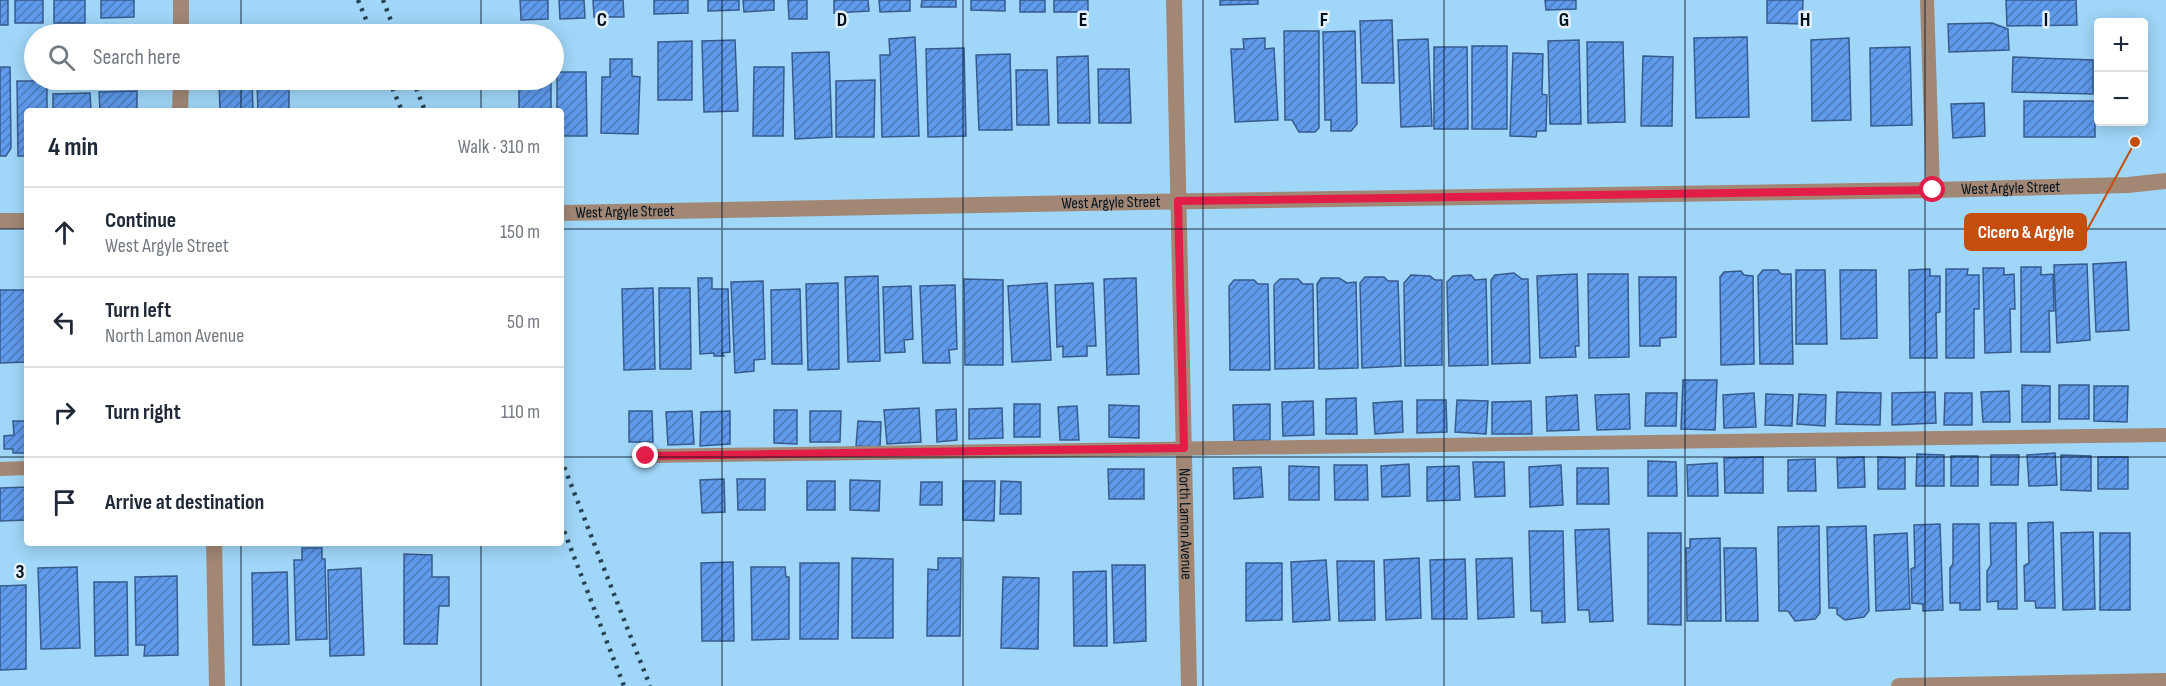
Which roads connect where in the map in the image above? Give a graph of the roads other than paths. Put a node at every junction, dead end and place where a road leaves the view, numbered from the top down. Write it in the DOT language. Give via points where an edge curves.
graph roads {
  1 [pos="181,0"];
  2 [pos="1174,0"];
  3 [pos="1927,0"];
  4 [pos="181,24"];
  5 [pos="181,90"];
  6 [pos="180,108"];
  7 [pos="2166,181"];
  8 [pos="1933,190"];
  9 [pos="1178,201"];
  10 [pos="564,213"];
  11 [pos="0,221"];
  12 [pos="24,221"];
  13 [pos="2166,435"];
  14 [pos="1184,448"];
  15 [pos="646,456"];
  16 [pos="24,468"];
  17 [pos="0,469"];
  18 [pos="214,546"];
  19 [pos="2166,681"];
  20 [pos="217,686"];
  21 [pos="1189,686"];
  22 [pos="1899,686"];
  1 -- 4 [label="street"];
  2 -- 9 [label="street, North Lamon Avenue"];
  3 -- 8 [label="lane"];
  5 -- 6 [label="street"];
  7 -- 8 [label="street, West Argyle Street"];
  8 -- 9 [label="street, West Argyle Street"];
  9 -- 10 [label="street, West Argyle Street"];
  9 -- 14 [label="street, North Lamon Avenue"];
  11 -- 12 [label="street"];
  13 -- 14 [label="lane"];
  14 -- 15 [label="lane"];
  14 -- 21 [label="street, North Lamon Avenue"];
  16 -- 17 [label="lane"];
  18 -- 20 [label="street"];
  19 -- 22 [label="street"];
}
